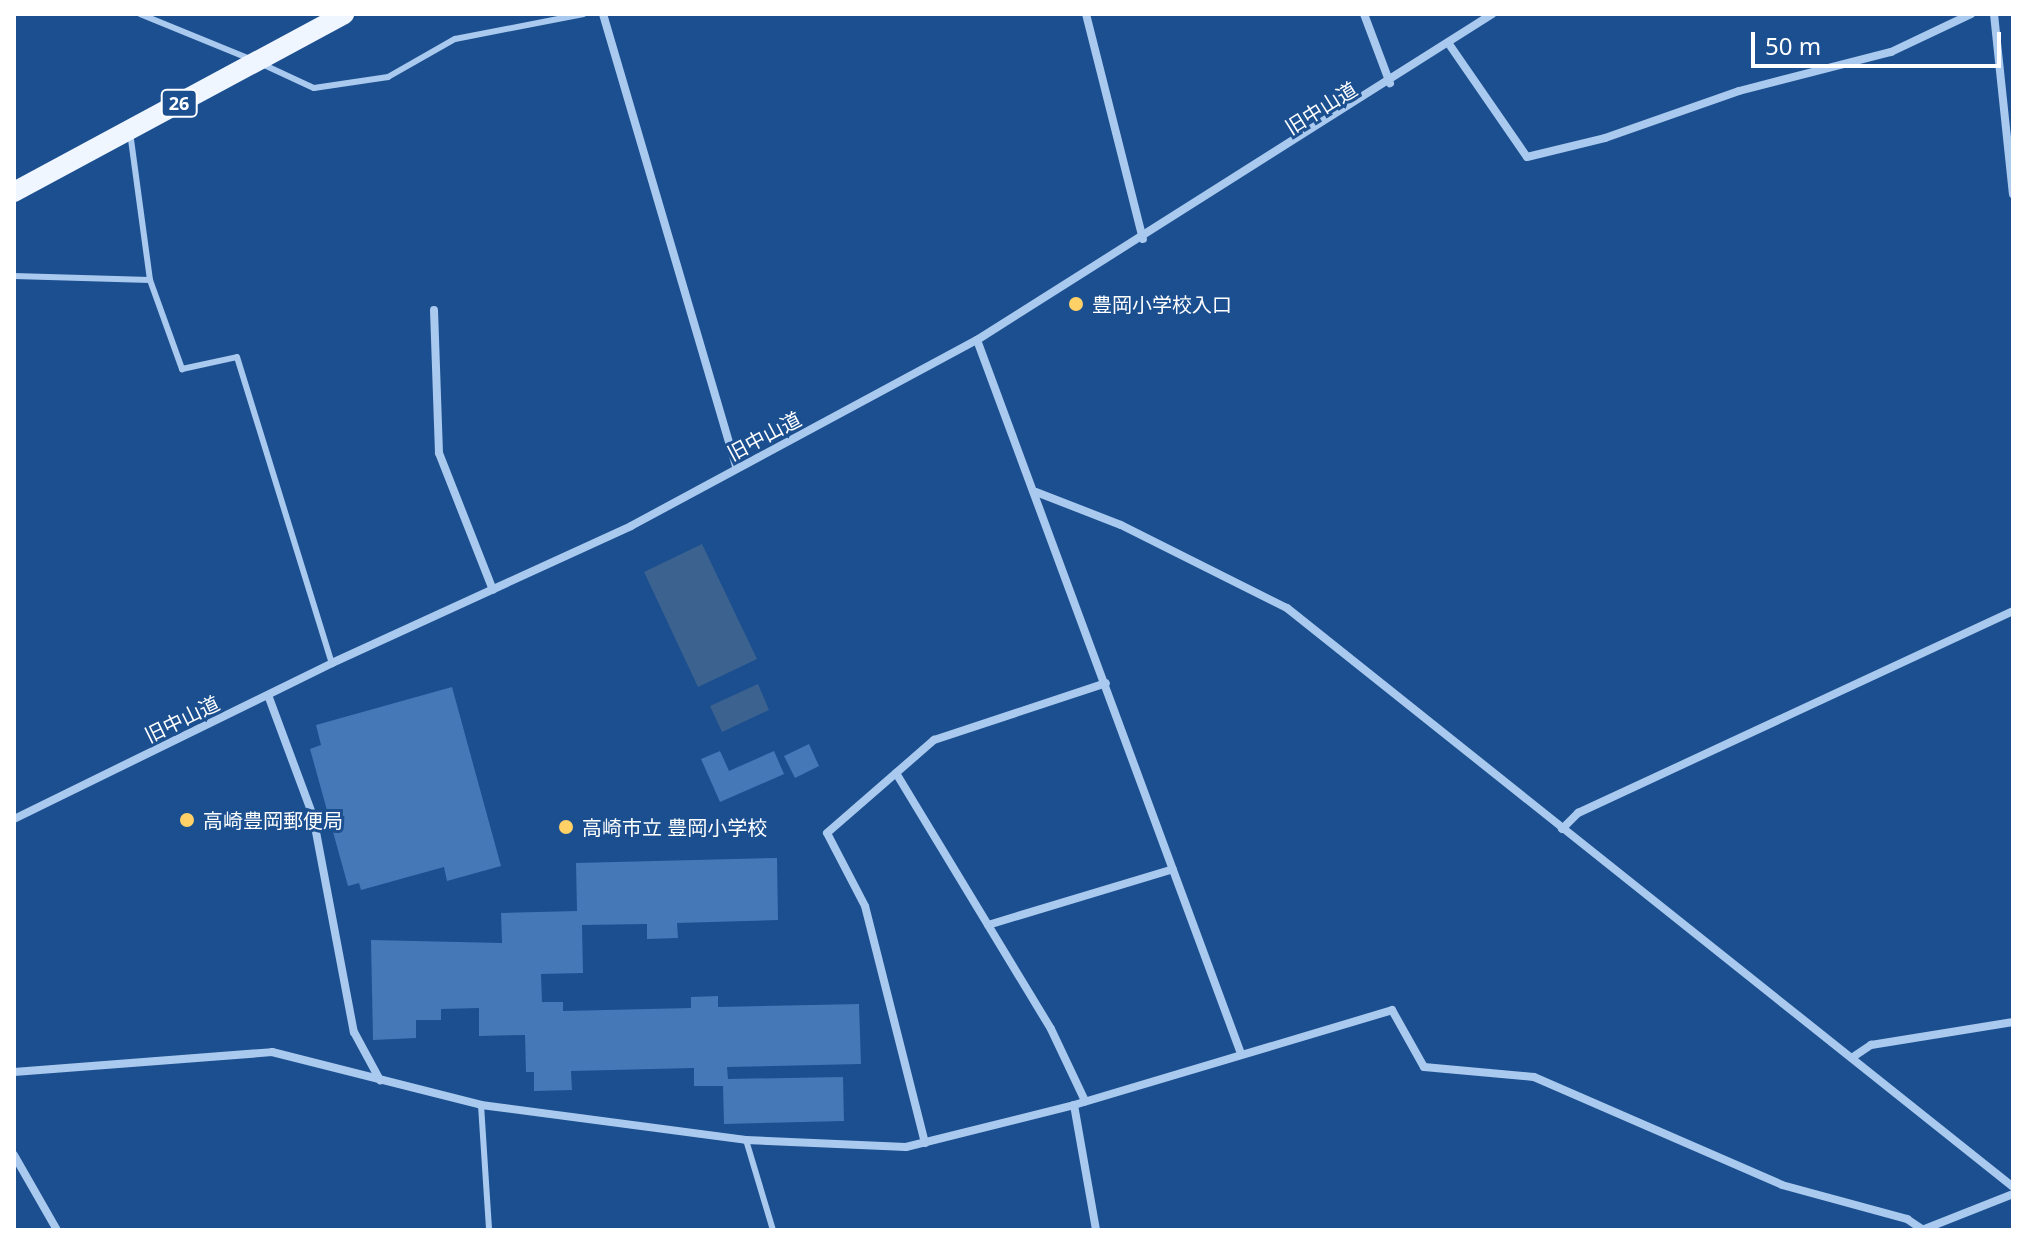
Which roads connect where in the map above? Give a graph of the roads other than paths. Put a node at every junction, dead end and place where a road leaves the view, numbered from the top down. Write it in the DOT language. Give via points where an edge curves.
graph roads {
  1 [pos="140,14"];
  2 [pos="344,14"];
  3 [pos="584,14"];
  4 [pos="603,14"];
  5 [pos="1086,14"];
  6 [pos="1364,14"];
  7 [pos="1492,14"];
  8 [pos="1971,14"];
  9 [pos="1994,14"];
  10 [pos="1449,44"];
  11 [pos="255,61"];
  12 [pos="1390,83"];
  13 [pos="130,129"];
  14 [pos="14,192"];
  15 [pos="2013,194"];
  16 [pos="1143,239"];
  17 [pos="14,276"];
  18 [pos="150,280"];
  19 [pos="434,310"];
  20 [pos="977,340"];
  21 [pos="737,468"];
  22 [pos="1036,492"];
  23 [pos="493,590"];
  24 [pos="2013,611"];
  25 [pos="332,663"];
  26 [pos="1106,683"];
  27 [pos="268,695"];
  28 [pos="896,773"];
  29 [pos="14,819"];
  30 [pos="1562,829"];
  31 [pos="1173,869"];
  32 [pos="988,925"];
  33 [pos="2013,1022"];
  34 [pos="1240,1051"];
  35 [pos="1853,1057"];
  36 [pos="14,1072"];
  37 [pos="380,1080"];
  38 [pos="1085,1101"];
  39 [pos="481,1105"];
  40 [pos="1074,1105"];
  41 [pos="746,1140"];
  42 [pos="925,1143"];
  43 [pos="14,1155"];
  44 [pos="25,1173"];
  45 [pos="14,1175"];
  46 [pos="2013,1187"];
  47 [pos="2013,1194"];
  48 [pos="57,1230"];
  49 [pos="489,1230"];
  50 [pos="773,1230"];
  51 [pos="1096,1230"];
  52 [pos="1922,1230"];
  1 -- 11 [label="lane"];
  2 -- 11 [label="main road, 26"];
  3 -- 11 [label="lane" via="455,39 388,77 314,88"];
  4 -- 21 [label="street"];
  5 -- 16 [label="street"];
  6 -- 12 [label="street"];
  7 -- 10 [label="street, 旧中山道"];
  8 -- 10 [label="street" via="1891,52 1739,91 1605,138 1527,157"];
  9 -- 15 [label="street"];
  10 -- 12 [label="street, 旧中山道"];
  11 -- 13 [label="main road, 26"];
  12 -- 16 [label="street, 旧中山道"];
  13 -- 14 [label="main road, 26"];
  13 -- 18 [label="lane"];
  16 -- 20 [label="street, 旧中山道"];
  17 -- 18 [label="lane"];
  18 -- 25 [label="lane" via="182,369 237,357"];
  19 -- 23 [label="street" via="439,453"];
  20 -- 21 [label="street, 旧中山道"];
  20 -- 22 [label="street"];
  21 -- 23 [label="street, 旧中山道" via="631,526"];
  22 -- 26 [label="street"];
  22 -- 30 [label="street" via="1121,525 1287,608"];
  23 -- 25 [label="street, 旧中山道"];
  24 -- 30 [label="street" via="1578,813"];
  25 -- 27 [label="street, 旧中山道"];
  26 -- 28 [label="street" via="934,740"];
  26 -- 31 [label="street"];
  27 -- 29 [label="street, 旧中山道"];
  27 -- 37 [label="street" via="313,816 354,1032"];
  28 -- 32 [label="street"];
  28 -- 42 [label="street" via="827,833 865,906"];
  30 -- 35 [label="street"];
  31 -- 32 [label="street"];
  31 -- 34 [label="street"];
  32 -- 38 [label="street" via="1051,1029"];
  33 -- 35 [label="street" via="1871,1045"];
  34 -- 38 [label="street"];
  34 -- 52 [label="street" via="1392,1010 1424,1067 1534,1077 1782,1185 1907,1219"];
  35 -- 46 [label="street"];
  36 -- 37 [label="street" via="272,1052"];
  37 -- 39 [label="street"];
  38 -- 40 [label="street"];
  39 -- 41 [label="street"];
  39 -- 49 [label="lane"];
  40 -- 42 [label="street"];
  40 -- 51 [label="street"];
  41 -- 42 [label="street"];
  41 -- 50 [label="lane"];
  43 -- 44 [label="street"];
  44 -- 45 [label="street"];
  44 -- 48 [label="street"];
  47 -- 52 [label="street"];
}
